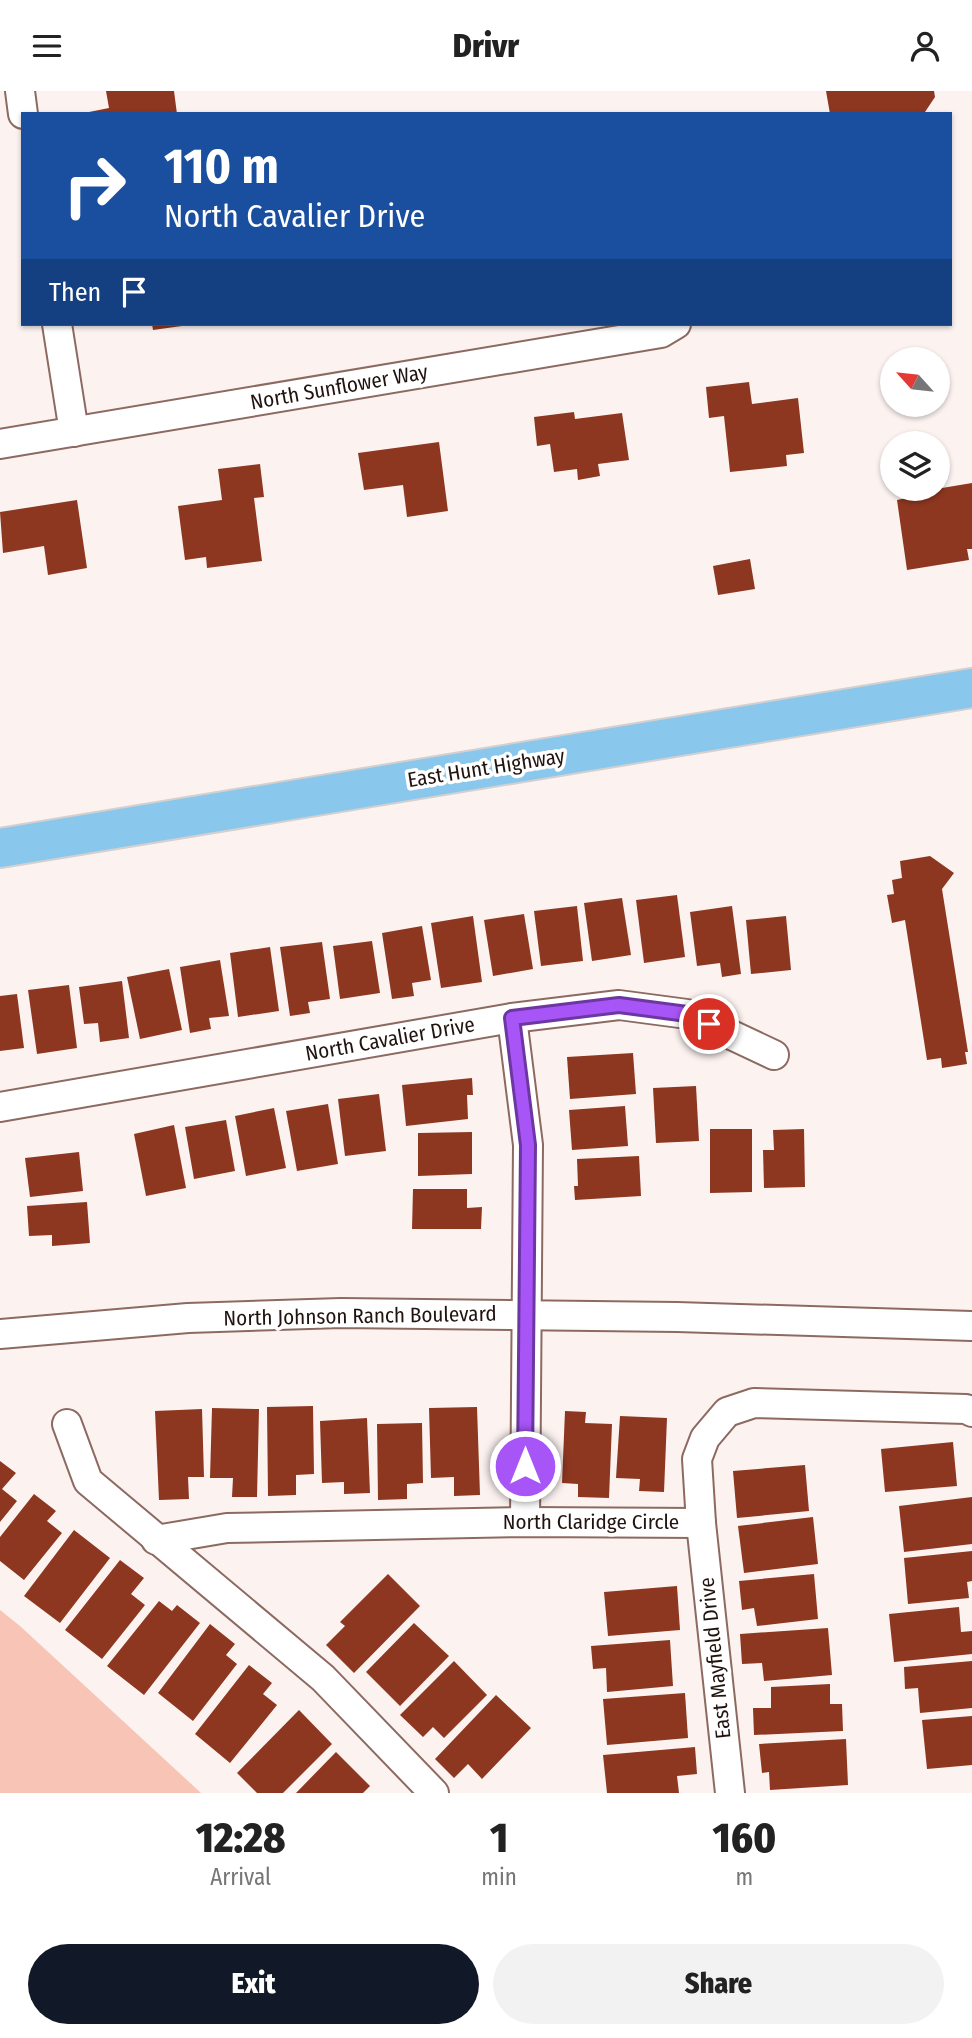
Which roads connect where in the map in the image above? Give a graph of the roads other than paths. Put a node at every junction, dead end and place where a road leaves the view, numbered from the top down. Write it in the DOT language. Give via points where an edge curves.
graph roads {
  1 [pos="20,91"];
  2 [pos="23,112"];
  3 [pos="57,326"];
  4 [pos="673,326"];
  5 [pos="74,432"];
  6 [pos="0,444"];
  7 [pos="972,688"];
  8 [pos="0,848"];
  9 [pos="512,1018"];
  10 [pos="774,1055"];
  11 [pos="0,1107"];
  12 [pos="526,1315"];
  13 [pos="972,1326"];
  14 [pos="0,1333"];
  15 [pos="972,1412"];
  16 [pos="67,1424"];
  17 [pos="525,1522"];
  18 [pos="701,1523"];
  19 [pos="156,1540"];
  20 [pos="434,1793"];
  21 [pos="730,1793"];
  1 -- 2 [label="street"];
  3 -- 5 [label="street"];
  4 -- 5 [label="street, North Sunflower Way" via="661,333"];
  5 -- 6 [label="street, North Sunflower Way"];
  7 -- 8 [label="main road, East Hunt Highway"];
  9 -- 10 [label="street, North Cavalier Drive" via="619,1005 687,1014"];
  9 -- 11 [label="street, North Cavalier Drive"];
  9 -- 12 [label="street" via="528,1145"];
  12 -- 13 [label="street, North Johnson Ranch Boulevard"];
  12 -- 14 [label="street, North Johnson Ranch Boulevard" via="341,1313 188,1318"];
  12 -- 17 [label="street"];
  15 -- 18 [label="street, North Claridge Circle" via="754,1403 727,1412 705,1438 697,1459"];
  16 -- 19 [label="street" via="88,1481"];
  17 -- 18 [label="street, North Claridge Circle"];
  17 -- 19 [label="street, North Claridge Circle" via="227,1528"];
  18 -- 21 [label="street, East Mayfield Drive"];
  19 -- 20 [label="street" via="323,1678"];
}
